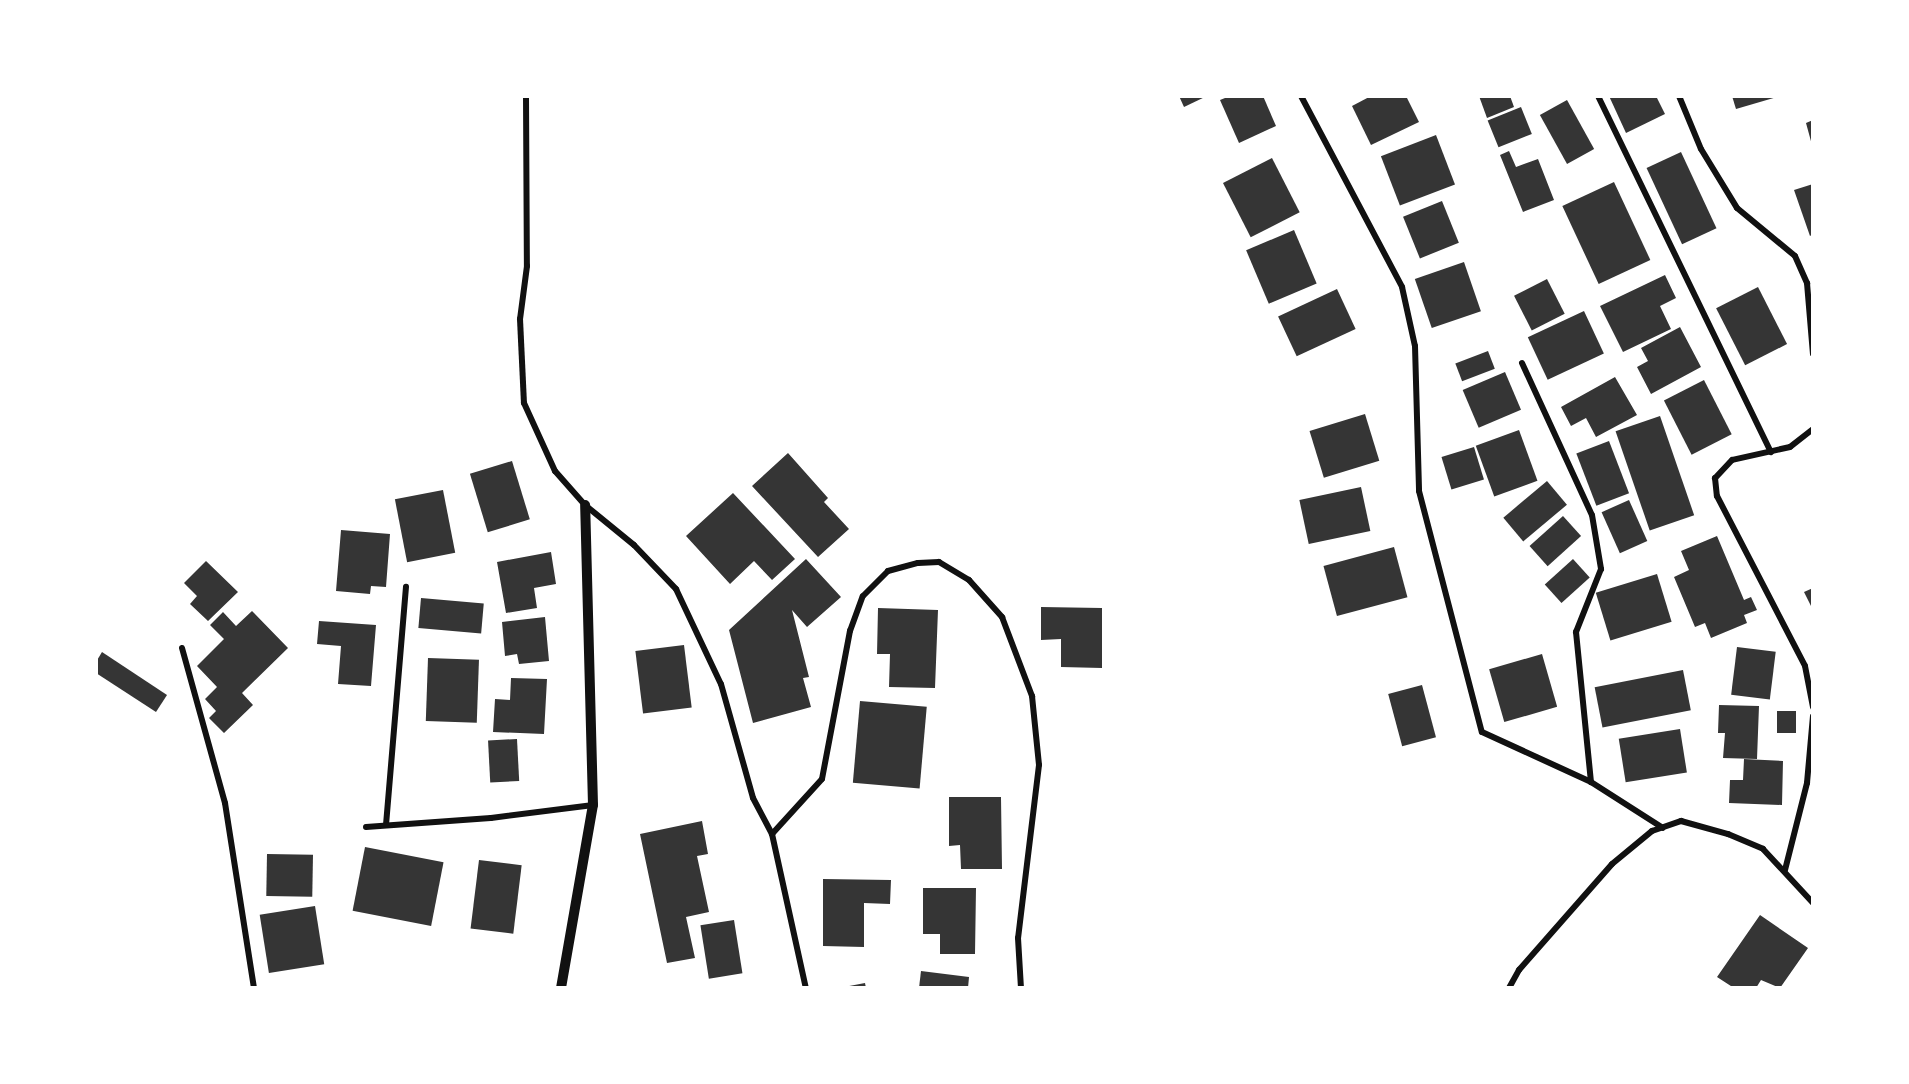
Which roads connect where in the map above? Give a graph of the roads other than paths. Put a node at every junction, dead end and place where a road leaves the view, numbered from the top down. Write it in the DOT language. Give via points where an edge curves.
graph roads {
  1 [pos="526,96"];
  2 [pos="1301,96"];
  3 [pos="1598,96"];
  4 [pos="1679,96"];
  5 [pos="1810,281"];
  6 [pos="1813,354"];
  7 [pos="1522,363"];
  8 [pos="1813,429"];
  9 [pos="1771,452"];
  10 [pos="585,505"];
  11 [pos="405,586"];
  12 [pos="182,648"];
  13 [pos="1813,707"];
  14 [pos="1813,716"];
  15 [pos="1591,782"];
  16 [pos="593,805"];
  17 [pos="386,825"];
  18 [pos="366,827"];
  19 [pos="1663,828"];
  20 [pos="772,834"];
  21 [pos="1785,870"];
  22 [pos="1813,903"];
  23 [pos="254,988"];
  24 [pos="561,988"];
  25 [pos="806,988"];
  26 [pos="1021,988"];
  27 [pos="1509,988"];
  1 -- 10 [label="street" via="526,266 520,319 524,403 555,471"];
  2 -- 15 [label="street" via="1402,287 1415,346 1419,491 1482,732"];
  3 -- 9 [label="street"];
  4 -- 5 [label="street" via="1701,149 1737,208 1795,256"];
  5 -- 6 [label="street"];
  7 -- 15 [label="street" via="1592,515 1601,569 1576,632"];
  8 -- 9 [label="street" via="1790,447"];
  9 -- 13 [label="street" via="1732,460 1715,478 1718,496 1805,666"];
  10 -- 16 [label="street"];
  10 -- 20 [label="street" via="634,545 676,589 721,684 753,798"];
  11 -- 17 [label="street"];
  12 -- 23 [label="street" via="225,803"];
  14 -- 21 [label="street" via="1807,783"];
  15 -- 19 [label="street"];
  16 -- 17 [label="street" via="491,818"];
  16 -- 24 [label="street"];
  17 -- 18 [label="street"];
  19 -- 21 [label="street" via="1681,822 1728,834 1763,849"];
  19 -- 27 [label="street" via="1652,831 1612,864 1519,970"];
  20 -- 25 [label="street"];
  20 -- 26 [label="street" via="822,779 848,642 863,596 888,572 918,563 939,562 969,580 1002,617 1032,696 1039,765 1018,938"];
  21 -- 22 [label="street"];
}
